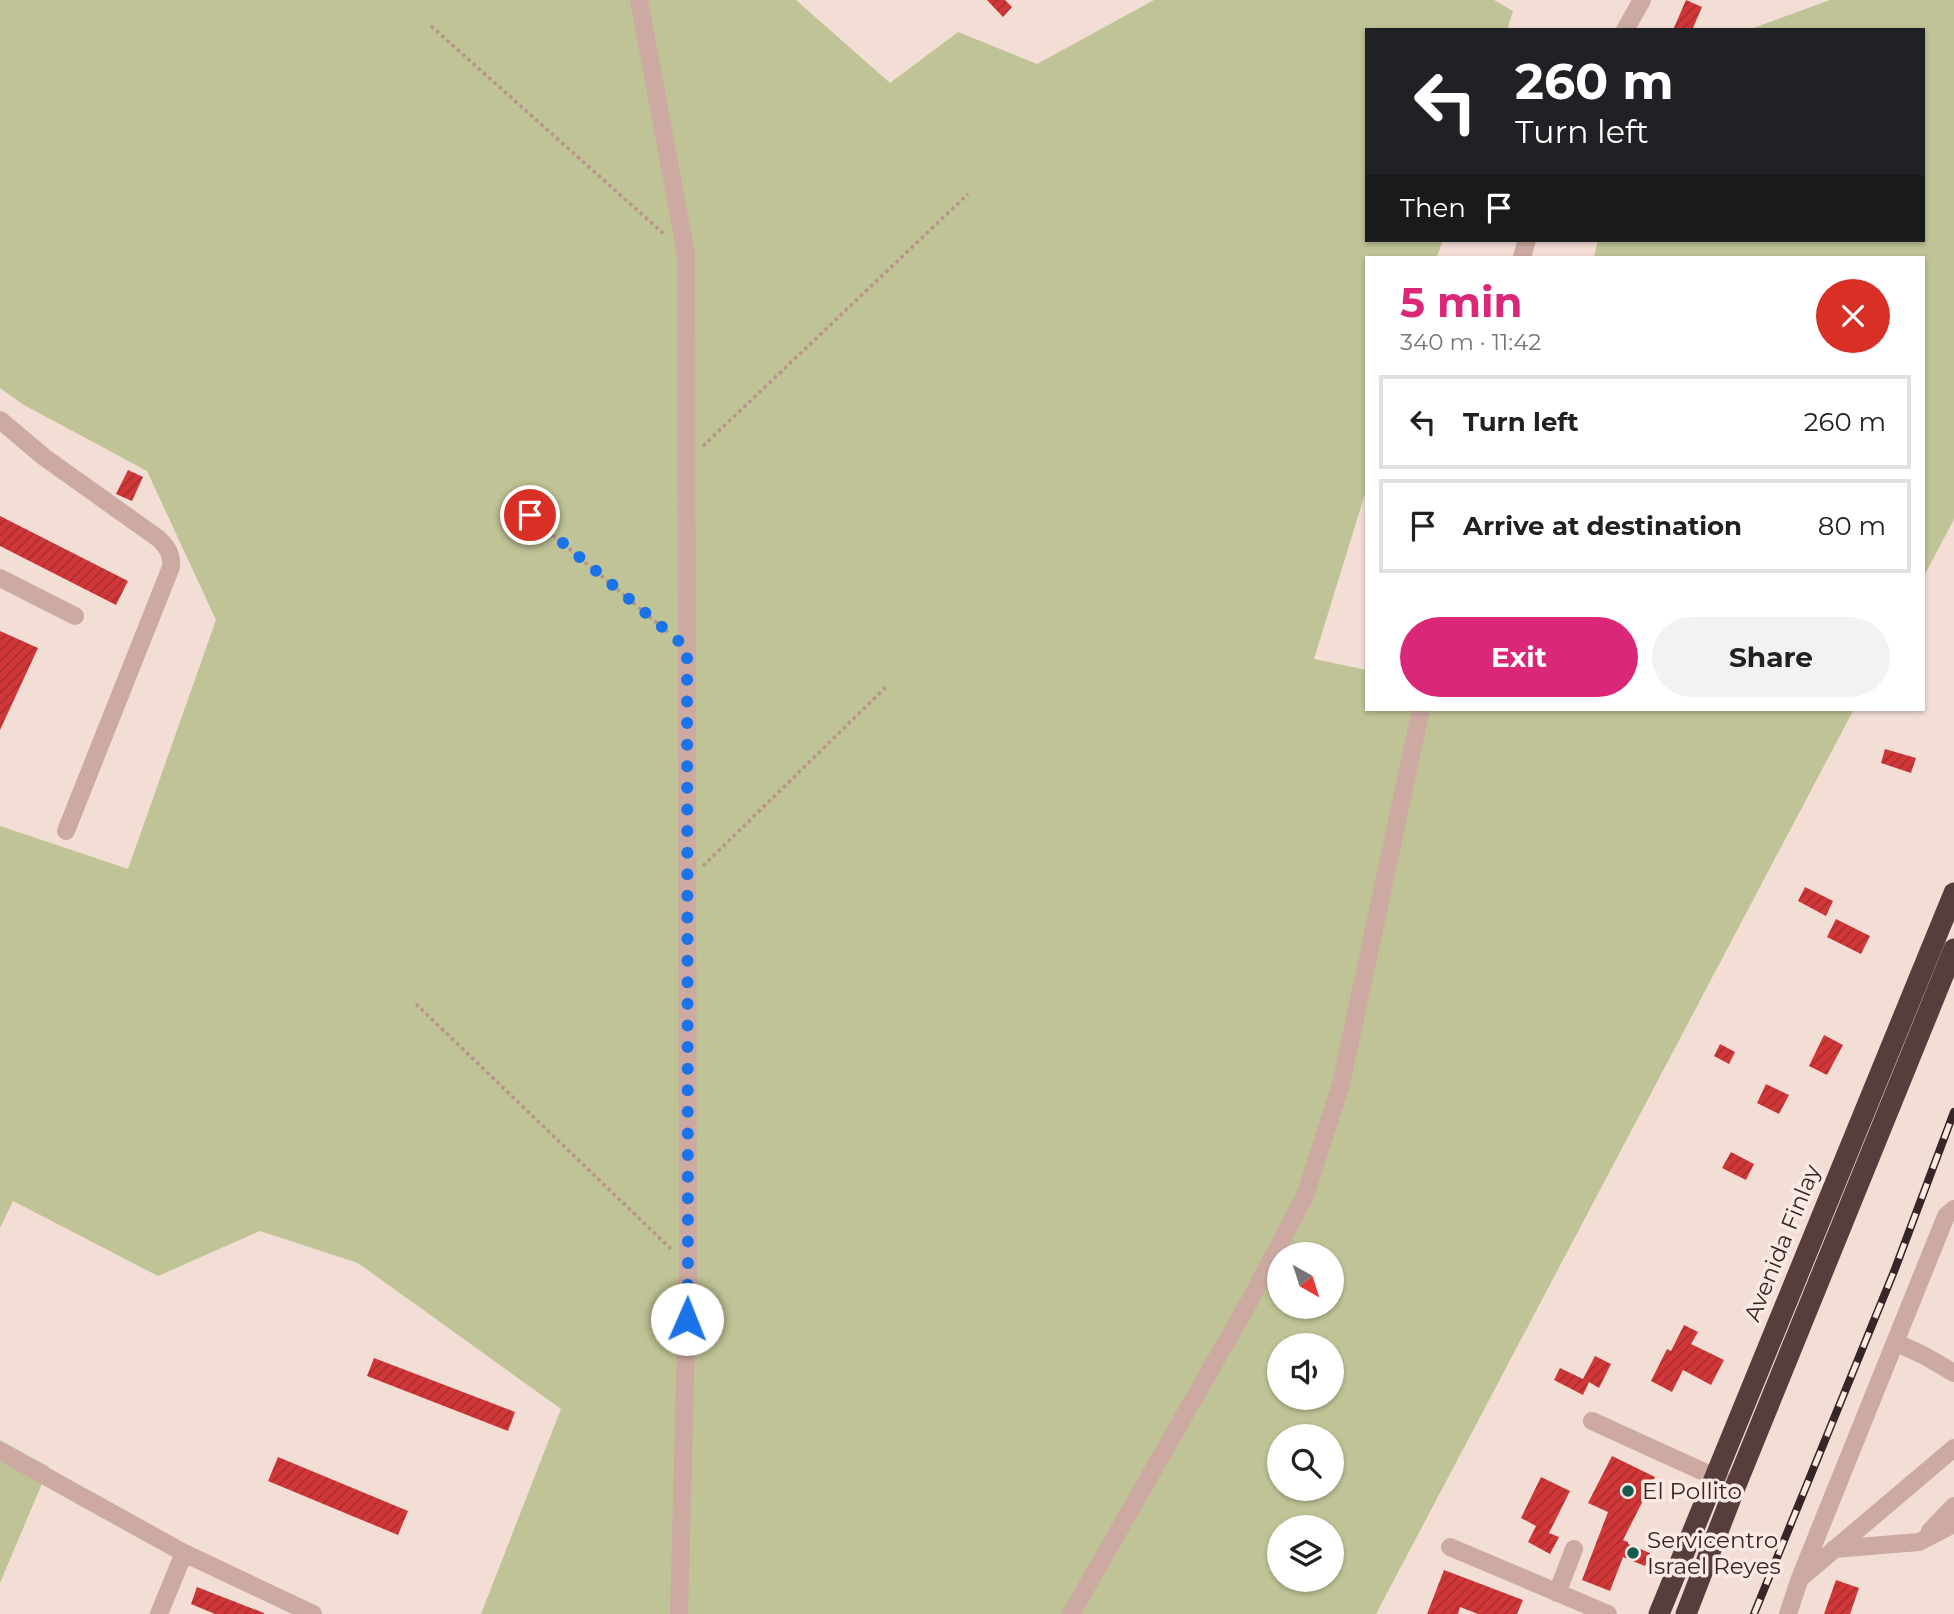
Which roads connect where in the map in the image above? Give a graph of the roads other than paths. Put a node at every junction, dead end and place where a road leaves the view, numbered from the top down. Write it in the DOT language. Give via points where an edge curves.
graph roads {
  1 [pos="639,0"];
  2 [pos="1642,0"];
  3 [pos="1626,28"];
  4 [pos="0,420"];
  5 [pos="0,578"];
  6 [pos="75,615"];
  7 [pos="1421,711"];
  8 [pos="66,831"];
  9 [pos="1954,893"];
  10 [pos="1954,949"];
  11 [pos="1954,1209"];
  12 [pos="1895,1342"];
  13 [pos="1954,1373"];
  14 [pos="1592,1421"];
  15 [pos="1954,1448"];
  16 [pos="0,1451"];
  17 [pos="1714,1478"];
  18 [pos="1736,1485"];
  19 [pos="1954,1506"];
  20 [pos="1954,1524"];
  21 [pos="1919,1542"];
  22 [pos="1450,1547"];
  23 [pos="1574,1549"];
  24 [pos="1834,1549"];
  25 [pos="184,1553"];
  26 [pos="1800,1578"];
  27 [pos="1558,1593"];
  28 [pos="159,1614"];
  29 [pos="313,1614"];
  30 [pos="679,1614"];
  31 [pos="1071,1614"];
  32 [pos="1608,1614"];
  33 [pos="1660,1614"];
  34 [pos="1686,1614"];
  35 [pos="1788,1614"];
  1 -- 30 [label="street" via="686,254 688,1266"];
  2 -- 3 [label="street"];
  4 -- 8 [label="street" via="159,539 172,556 172,567"];
  5 -- 6 [label="street"];
  7 -- 31 [label="street" via="1341,1084 1305,1196"];
  9 -- 17 [label="highway, Avenida Finlay"];
  10 -- 18 [label="highway"];
  11 -- 12 [label="street" via="1946,1216"];
  12 -- 13 [label="street"];
  12 -- 26 [label="street"];
  14 -- 17 [label="street"];
  15 -- 24 [label="street"];
  16 -- 25 [label="street"];
  17 -- 18 [label="street"];
  17 -- 33 [label="highway, Avenida Finlay"];
  18 -- 34 [label="highway"];
  19 -- 21 [label="street"];
  20 -- 21 [label="street"];
  21 -- 24 [label="street"];
  22 -- 27 [label="street"];
  23 -- 27 [label="street"];
  24 -- 26 [label="street"];
  25 -- 28 [label="street"];
  25 -- 29 [label="street"];
  26 -- 35 [label="street"];
  27 -- 32 [label="street"];
}
